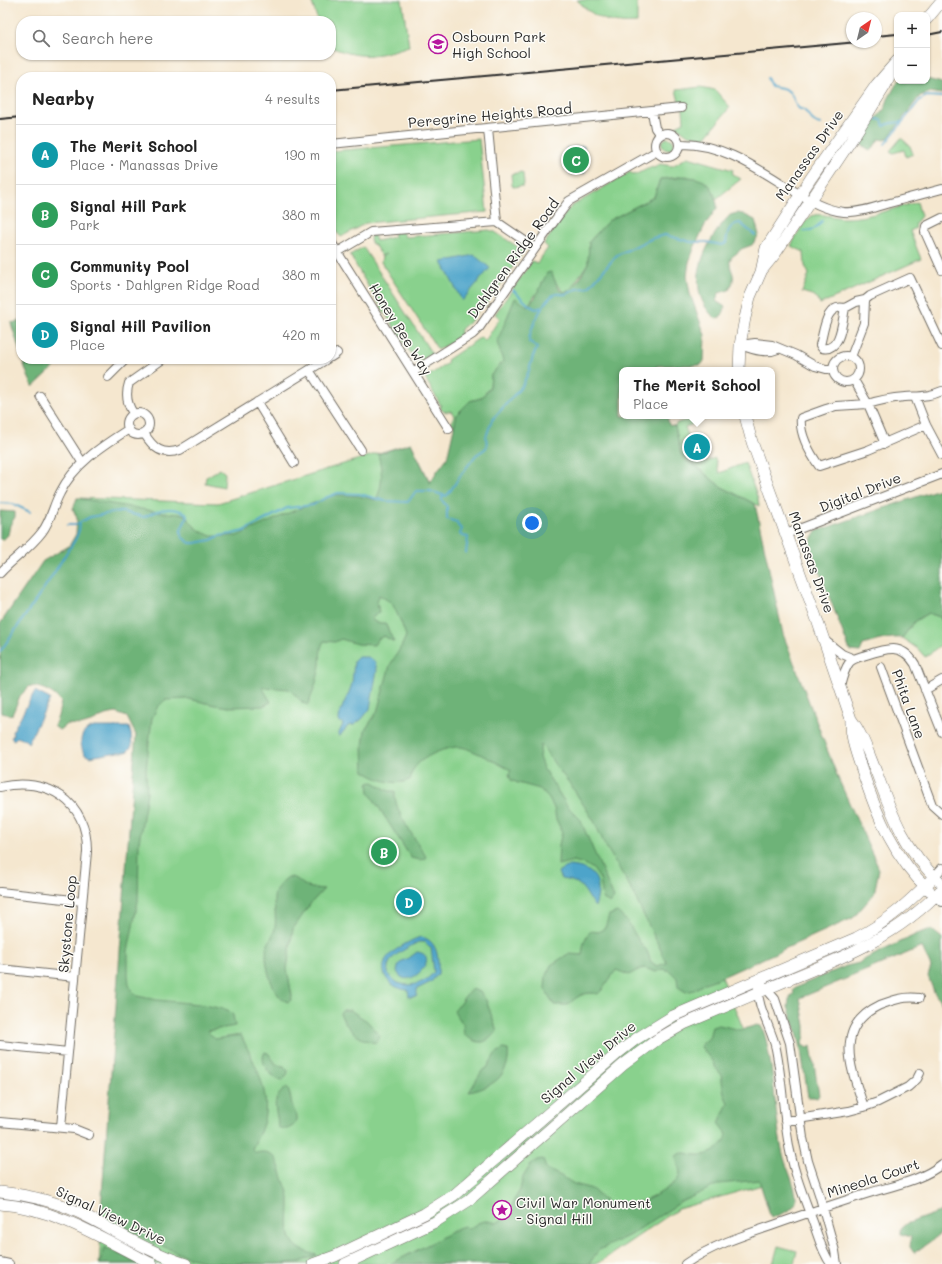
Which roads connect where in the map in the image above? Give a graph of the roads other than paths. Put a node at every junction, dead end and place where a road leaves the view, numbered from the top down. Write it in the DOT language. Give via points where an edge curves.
graph roads {
  1 [pos="935,0"];
  2 [pos="942,1"];
  3 [pos="929,12"];
  4 [pos="930,14"];
  5 [pos="894,65"];
  6 [pos="894,68"];
  7 [pos="681,108"];
  8 [pos="652,112"];
  9 [pos="488,129"];
  10 [pos="660,135"];
  11 [pos="336,144"];
  12 [pos="680,144"];
  13 [pos="657,152"];
  14 [pos="942,189"];
  15 [pos="799,194"];
  16 [pos="810,201"];
  17 [pos="942,218"];
  18 [pos="497,222"];
  19 [pos="535,248"];
  20 [pos="336,253"];
  21 [pos="336,257"];
  22 [pos="942,270"];
  23 [pos="761,272"];
  24 [pos="865,300"];
  25 [pos="845,308"];
  26 [pos="740,345"];
  27 [pos="942,346"];
  28 [pos="851,357"];
  29 [pos="121,364"];
  30 [pos="150,364"];
  31 [pos="319,364"];
  32 [pos="739,367"];
  33 [pos="832,369"];
  34 [pos="310,370"];
  35 [pos="413,372"];
  36 [pos="108,377"];
  37 [pos="854,380"];
  38 [pos="942,391"];
  39 [pos="40,396"];
  40 [pos="915,397"];
  41 [pos="257,402"];
  42 [pos="868,404"];
  43 [pos="133,413"];
  44 [pos="745,419"];
  45 [pos="926,425"];
  46 [pos="129,429"];
  47 [pos="449,429"];
  48 [pos="144,433"];
  49 [pos="885,444"];
  50 [pos="361,450"];
  51 [pos="942,455"];
  52 [pos="82,462"];
  53 [pos="294,462"];
  54 [pos="942,474"];
  55 [pos="786,534"];
  56 [pos="0,573"];
  57 [pos="824,640"];
  58 [pos="854,659"];
  59 [pos="882,667"];
  60 [pos="942,680"];
  61 [pos="840,688"];
  62 [pos="925,690"];
  63 [pos="851,719"];
  64 [pos="942,732"];
  65 [pos="0,786"];
  66 [pos="942,814"];
  67 [pos="942,868"];
  68 [pos="934,877"];
  69 [pos="942,884"];
  70 [pos="925,886"];
  71 [pos="0,892"];
  72 [pos="940,895"];
  73 [pos="82,901"];
  74 [pos="0,969"];
  75 [pos="75,977"];
  76 [pos="758,979"];
  77 [pos="762,991"];
  78 [pos="919,998"];
  79 [pos="0,1045"];
  80 [pos="68,1052"];
  81 [pos="920,1073"];
  82 [pos="864,1107"];
  83 [pos="800,1118"];
  84 [pos="786,1121"];
  85 [pos="0,1122"];
  86 [pos="61,1127"];
  87 [pos="89,1135"];
  88 [pos="942,1164"];
  89 [pos="0,1192"];
  90 [pos="0,1204"];
  91 [pos="822,1208"];
  92 [pos="810,1212"];
  93 [pos="0,1262"];
  94 [pos="9,1264"];
  95 [pos="152,1264"];
  96 [pos="186,1264"];
  97 [pos="313,1264"];
  98 [pos="345,1264"];
  99 [pos="685,1264"];
  100 [pos="831,1264"];
  101 [pos="837,1264"];
  1 -- 3 [label="main road"];
  2 -- 4 [label="main road"];
  5 -- 15 [label="main road, Manassas Drive" via="877,84"];
  6 -- 16 [label="main road, Manassas Drive" via="854,136"];
  7 -- 8 [label="street, Peregrine Heights Road"];
  8 -- 9 [label="street, Peregrine Heights Road"];
  8 -- 10 [label="street" via="655,128"];
  9 -- 11 [label="street, Peregrine Heights Road"];
  9 -- 18 [label="street"];
  10 -- 12 [label="street" via="672,133"];
  10 -- 13 [label="street" via="656,141"];
  12 -- 13 [label="street" via="677,152 671,157 664,157"];
  12 -- 15 [label="street" via="703,146 730,154"];
  13 -- 19 [label="street, Dahlgren Ridge Road" via="569,202"];
  14 -- 16 [label="street" via="846,212 834,211"];
  15 -- 16 [label="street"];
  15 -- 23 [label="main road, Manassas Drive" via="766,248"];
  16 -- 23 [label="main road, Manassas Drive"];
  17 -- 22 [label="street" via="926,226 925,232"];
  18 -- 19 [label="street"];
  18 -- 20 [label="street" via="371,232"];
  19 -- 35 [label="street, Dahlgren Ridge Road" via="477,330"];
  21 -- 35 [label="street, Honey Bee Way"];
  23 -- 26 [label="main road, Manassas Drive" via="750,297"];
  24 -- 25 [label="street"];
  24 -- 27 [label="street" via="910,278"];
  24 -- 28 [label="street" via="864,322"];
  25 -- 25 [label="street" via="839,337 834,346 822,348 820,345 828,315 834,309"];
  26 -- 32 [label="main road, Manassas Drive"];
  26 -- 33 [label="street" via="772,345 815,366"];
  28 -- 33 [label="street" via="839,358"];
  28 -- 37 [label="street" via="859,366"];
  29 -- 36 [label="street"];
  30 -- 43 [label="street" via="129,383 127,397"];
  31 -- 34 [label="street"];
  33 -- 37 [label="street" via="834,376 841,382"];
  34 -- 41 [label="street"];
  34 -- 50 [label="street"];
  35 -- 47 [label="street, Honey Bee Way"];
  37 -- 42 [label="street"];
  38 -- 40 [label="street"];
  39 -- 52 [label="street"];
  40 -- 42 [label="street"];
  40 -- 45 [label="street"];
  41 -- 48 [label="street" via="174,452 157,449"];
  41 -- 53 [label="street"];
  42 -- 49 [label="street"];
  42 -- 49 [label="street" via="836,406 801,418 800,424 810,454 819,466"];
  43 -- 46 [label="street" via="128,418"];
  43 -- 48 [label="street" via="144,414 149,420 149,428"];
  44 -- 55 [label="main road, Manassas Drive"];
  45 -- 49 [label="street"];
  45 -- 51 [label="street"];
  46 -- 48 [label="street" via="134,434"];
  46 -- 52 [label="street"];
  52 -- 56 [label="street" via="63,487 51,517 42,531"];
  54 -- 55 [label="street, Digital Drive"];
  55 -- 57 [label="main road, Manassas Drive"];
  57 -- 58 [label="street" via="842,654"];
  57 -- 61 [label="main road, Manassas Drive"];
  58 -- 61 [label="street" via="847,667"];
  58 -- 62 [label="street" via="882,650 902,651 910,656 915,664"];
  59 -- 66 [label="street, Phita Lane" via="932,805"];
  60 -- 62 [label="street"];
  61 -- 63 [label="main road, Manassas Drive"];
  62 -- 64 [label="street"];
  63 -- 68 [label="main road, Manassas Drive" via="865,742 897,826 915,855"];
  63 -- 70 [label="main road, Manassas Drive" via="855,748 884,826 898,852"];
  65 -- 73 [label="street, Skystone Loop" via="30,785 44,788 64,798 78,812 86,831 87,842"];
  67 -- 68 [label="street"];
  68 -- 69 [label="main road, Manassas Drive"];
  68 -- 70 [label="main road, Signal View Drive"];
  70 -- 72 [label="main road, Manassas Drive"];
  70 -- 76 [label="main road, Signal View Drive" via="901,909 870,931"];
  71 -- 73 [label="street"];
  72 -- 77 [label="main road, Signal View Drive" via="878,940"];
  73 -- 75 [label="street, Skystone Loop"];
  74 -- 75 [label="street"];
  75 -- 80 [label="street, Skystone Loop"];
  76 -- 77 [label="street"];
  76 -- 97 [label="main road, Signal View Drive" via="673,1016 636,1039 461,1191 438,1206 335,1256"];
  77 -- 83 [label="street" via="775,999 790,1044"];
  77 -- 84 [label="street" via="759,1002 776,1048"];
  77 -- 98 [label="main road, Signal View Drive" via="684,1024 658,1039 623,1065 468,1201 435,1222"];
  78 -- 82 [label="street" via="904,997 875,1008 861,1018 853,1030 849,1046 851,1069"];
  79 -- 80 [label="street"];
  80 -- 86 [label="street, Skystone Loop"];
  81 -- 82 [label="street" via="908,1087"];
  82 -- 83 [label="street"];
  83 -- 84 [label="street"];
  83 -- 91 [label="street" via="808,1161"];
  84 -- 92 [label="street" via="792,1158"];
  85 -- 86 [label="street"];
  86 -- 87 [label="street"];
  88 -- 91 [label="street, Mineola Court" via="912,1180"];
  89 -- 96 [label="main road, Signal View Drive" via="22,1194 61,1205"];
  90 -- 95 [label="main road, Signal View Drive" via="26,1208 73,1223"];
  91 -- 92 [label="street, Mineola Court"];
  91 -- 101 [label="street"];
  92 -- 99 [label="street, Mineola Court" via="728,1241"];
  92 -- 100 [label="street"];
  93 -- 94 [label="street"];
}
